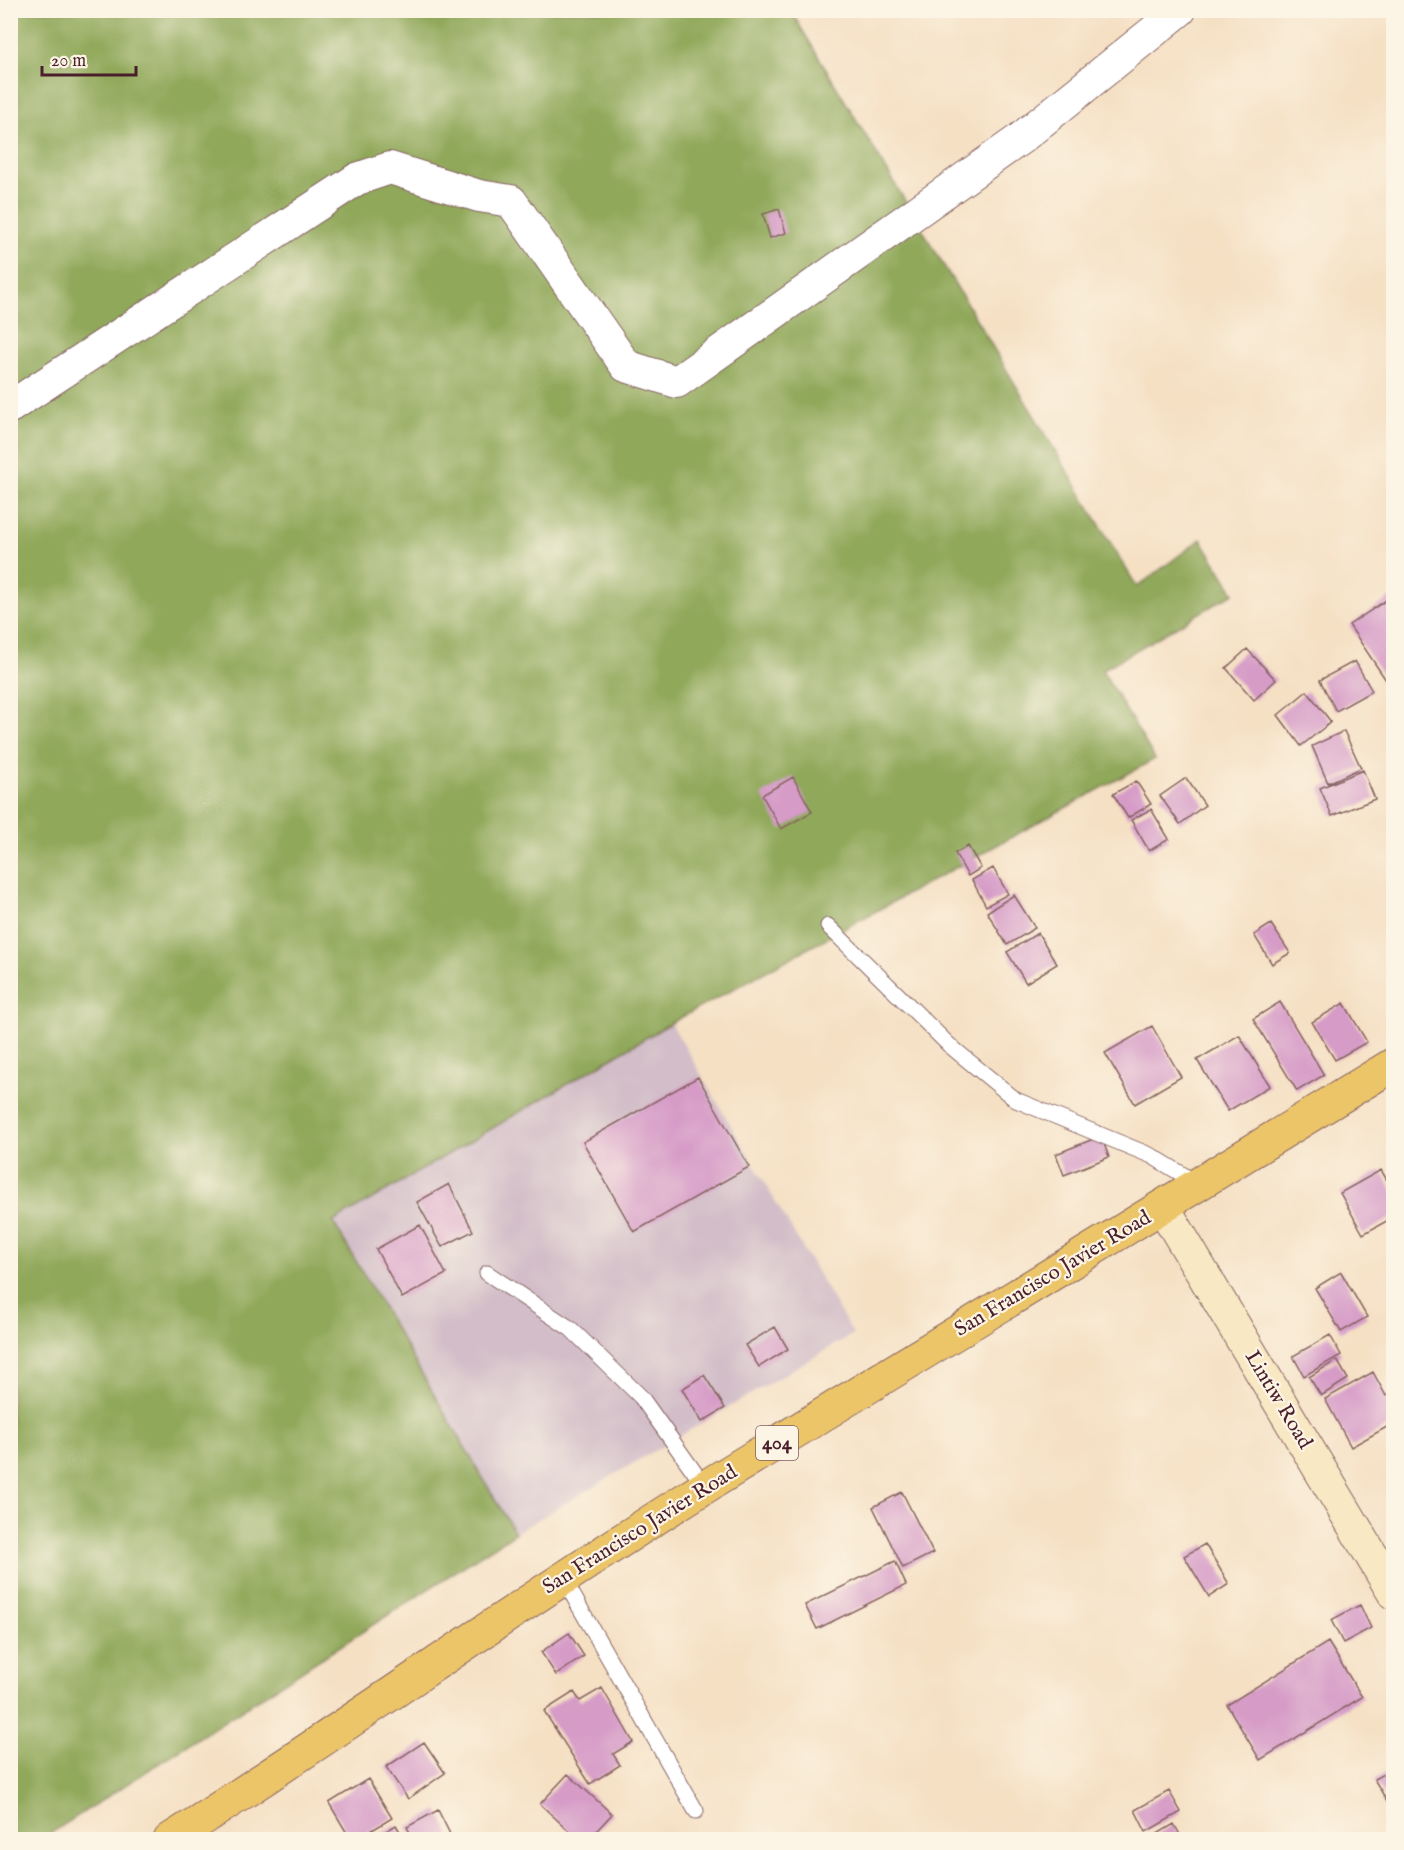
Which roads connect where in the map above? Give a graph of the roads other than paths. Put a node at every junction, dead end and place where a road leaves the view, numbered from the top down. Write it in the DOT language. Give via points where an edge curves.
graph roads {
  1 [pos="1180,10"];
  2 [pos="10,407"];
  3 [pos="828,926"];
  4 [pos="1394,1064"];
  5 [pos="1200,1185"];
  6 [pos="1163,1207"];
  7 [pos="487,1273"];
  8 [pos="705,1487"];
  9 [pos="563,1578"];
  10 [pos="1394,1593"];
  11 [pos="696,1810"];
  12 [pos="170,1839"];
  1 -- 2 [label="street" via="1020,139 677,382 626,366 511,201 479,196 390,168 357,179"];
  3 -- 5 [label="lane" via="949,1045 1016,1100 1152,1156"];
  4 -- 5 [label="main road, San Francisco Javier Road / 404"];
  5 -- 6 [label="main road, San Francisco Javier Road / 404"];
  6 -- 8 [label="main road, San Francisco Javier Road / 404"];
  6 -- 10 [label="street, Lintiw Road"];
  7 -- 8 [label="lane" via="571,1329 641,1397"];
  8 -- 9 [label="main road, San Francisco Javier Road / 404"];
  9 -- 11 [label="lane"];
  9 -- 12 [label="main road, San Francisco Javier Road / 404"];
}
